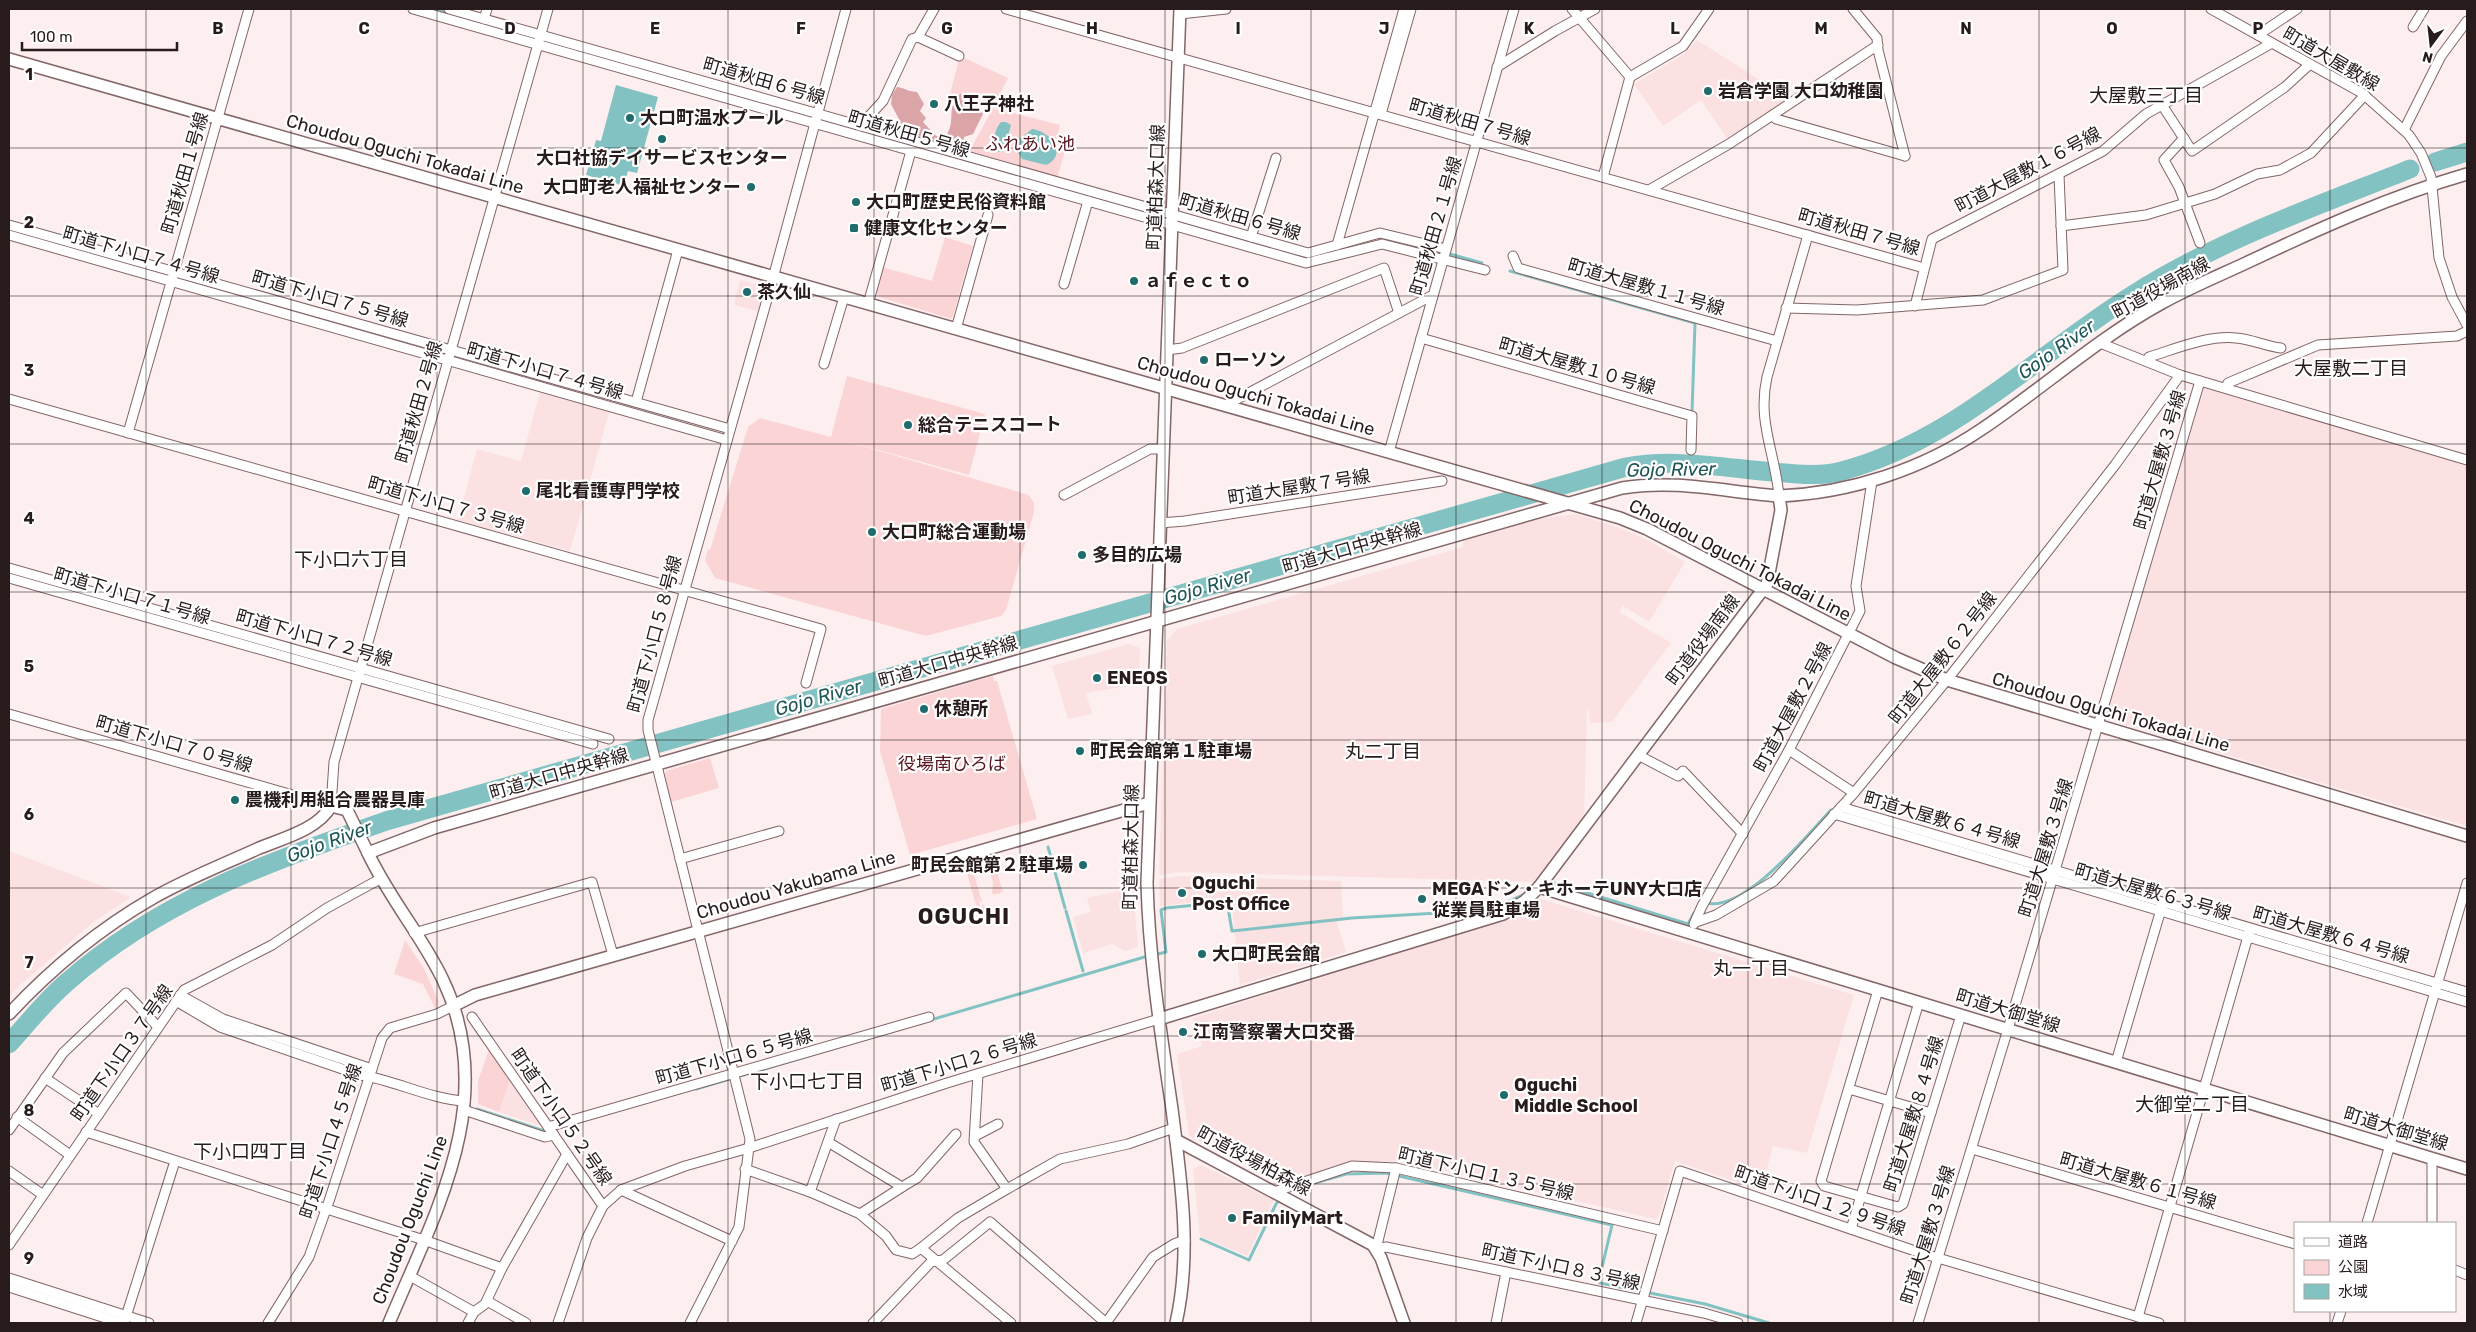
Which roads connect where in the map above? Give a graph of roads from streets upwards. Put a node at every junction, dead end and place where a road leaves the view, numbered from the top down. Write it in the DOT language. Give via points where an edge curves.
graph roads {
  1 [pos="249,9"];
  2 [pos="413,9"];
  3 [pos="450,9"];
  4 [pos="487,9"];
  5 [pos="548,9"];
  6 [pos="846,9"];
  7 [pos="934,9"];
  8 [pos="1006,9"];
  9 [pos="1226,9"];
  10 [pos="1404,9"];
  11 [pos="1411,9"];
  12 [pos="1514,9"];
  13 [pos="1572,9"];
  14 [pos="1595,9"];
  15 [pos="1709,9"];
  16 [pos="1853,9"];
  17 [pos="2211,9"];
  18 [pos="2296,9"];
  19 [pos="2424,9"];
  20 [pos="1180,11"];
  21 [pos="1580,18"];
  22 [pos="484,19"];
  23 [pos="2467,21"];
  24 [pos="2413,27"];
  25 [pos="540,35"];
  26 [pos="2258,35"];
  27 [pos="918,37"];
  28 [pos="2272,42"];
  29 [pos="538,44"];
  30 [pos="1878,45"];
  31 [pos="959,56"];
  32 [pos="1179,58"];
  33 [pos="9,59"];
  34 [pos="2310,64"];
  35 [pos="1497,67"];
  36 [pos="1630,77"];
  37 [pos="2365,95"];
  38 [pos="2162,105"];
  39 [pos="817,113"];
  40 [pos="1378,113"];
  41 [pos="1773,115"];
  42 [pos="218,119"];
  43 [pos="814,124"];
  44 [pos="860,126"];
  45 [pos="2404,130"];
  46 [pos="2184,138"];
  47 [pos="1477,141"];
  48 [pos="911,151"];
  49 [pos="1276,158"];
  50 [pos="2467,174"];
  51 [pos="2059,175"];
  52 [pos="1603,177"];
  53 [pos="2432,181"];
  54 [pos="1649,190"];
  55 [pos="494,198"];
  56 [pos="1088,201"];
  57 [pos="2185,203"];
  58 [pos="988,215"];
  59 [pos="1172,219"];
  60 [pos="9,225"];
  61 [pos="2061,226"];
  62 [pos="9,235"];
  63 [pos="1808,235"];
  64 [pos="1251,237"];
  65 [pos="2200,242"];
  66 [pos="1337,245"];
  67 [pos="1446,249"];
  68 [pos="678,250"];
  69 [pos="1513,256"];
  70 [pos="1443,258"];
  71 [pos="1924,268"];
  72 [pos="1485,270"];
  73 [pos="174,271"];
  74 [pos="772,277"];
  75 [pos="172,281"];
  76 [pos="1064,284"];
  77 [pos="1433,295"];
  78 [pos="844,297"];
  79 [pos="868,304"];
  80 [pos="1915,306"];
  81 [pos="1786,308"];
  82 [pos="1399,313"];
  83 [pos="2467,325"];
  84 [pos="956,329"];
  85 [pos="2467,331"];
  86 [pos="1421,338"];
  87 [pos="1777,341"];
  88 [pos="2100,343"];
  89 [pos="2281,348"];
  90 [pos="451,350"];
  91 [pos="1167,350"];
  92 [pos="448,360"];
  93 [pos="2147,361"];
  94 [pos="824,364"];
  95 [pos="2180,375"];
  96 [pos="2200,381"];
  97 [pos="1166,388"];
  98 [pos="2226,388"];
  99 [pos="9,399"];
  100 [pos="636,402"];
  101 [pos="1226,405"];
  102 [pos="730,429"];
  103 [pos="128,433"];
  104 [pos="726,440"];
  105 [pos="1163,449"];
  106 [pos="1691,450"];
  107 [pos="1389,452"];
  108 [pos="2467,460"];
  109 [pos="1442,481"];
  110 [pos="1872,481"];
  111 [pos="1064,495"];
  112 [pos="1779,496"];
  113 [pos="1566,503"];
  114 [pos="406,510"];
  115 [pos="1160,523"];
  116 [pos="9,568"];
  117 [pos="9,578"];
  118 [pos="684,590"];
  119 [pos="1763,590"];
  120 [pos="1155,623"];
  121 [pos="1849,634"];
  122 [pos="361,668"];
  123 [pos="358,677"];
  124 [pos="1947,680"];
  125 [pos="806,683"];
  126 [pos="9,714"];
  127 [pos="2099,727"];
  128 [pos="610,739"];
  129 [pos="594,744"];
  130 [pos="1789,750"];
  131 [pos="1638,755"];
  132 [pos="656,761"];
  133 [pos="1854,793"];
  134 [pos="1149,803"];
  135 [pos="331,806"];
  136 [pos="1838,811"];
  137 [pos="779,831"];
  138 [pos="1742,834"];
  139 [pos="2467,836"];
  140 [pos="365,849"];
  141 [pos="680,859"];
  142 [pos="2054,875"];
  143 [pos="380,879"];
  144 [pos="2467,883"];
  145 [pos="1539,887"];
  146 [pos="2162,907"];
  147 [pos="1696,922"];
  148 [pos="698,931"];
  149 [pos="414,933"];
  150 [pos="2249,933"];
  151 [pos="1690,934"];
  152 [pos="613,956"];
  153 [pos="2436,988"];
  154 [pos="1878,990"];
  155 [pos="2467,992"];
  156 [pos="178,998"];
  157 [pos="1919,1002"];
  158 [pos="2467,1002"];
  159 [pos="454,1005"];
  160 [pos="9,1014"];
  161 [pos="1961,1015"];
  162 [pos="472,1017"];
  163 [pos="929,1017"];
  164 [pos="1159,1020"];
  165 [pos="158,1026"];
  166 [pos="2008,1030"];
  167 [pos="2116,1062"];
  168 [pos="370,1073"];
  169 [pos="733,1074"];
  170 [pos="978,1074"];
  171 [pos="45,1078"];
  172 [pos="1849,1089"];
  173 [pos="2204,1089"];
  174 [pos="1890,1101"];
  175 [pos="465,1105"];
  176 [pos="1931,1113"];
  177 [pos="99,1114"];
  178 [pos="17,1118"];
  179 [pos="836,1119"];
  180 [pos="998,1124"];
  181 [pos="548,1127"];
  182 [pos="1174,1128"];
  183 [pos="9,1130"];
  184 [pos="86,1132"];
  185 [pos="956,1134"];
  186 [pos="554,1135"];
  187 [pos="975,1136"];
  188 [pos="1176,1140"];
  189 [pos="828,1142"];
  190 [pos="2390,1145"];
  191 [pos="749,1148"];
  192 [pos="1972,1149"];
  193 [pos="567,1154"];
  194 [pos="70,1155"];
  195 [pos="2432,1158"];
  196 [pos="175,1161"];
  197 [pos="1396,1168"];
  198 [pos="745,1169"];
  199 [pos="2467,1169"];
  200 [pos="9,1171"];
  201 [pos="902,1187"];
  202 [pos="1007,1189"];
  203 [pos="621,1190"];
  204 [pos="810,1192"];
  205 [pos="1274,1192"];
  206 [pos="43,1195"];
  207 [pos="1861,1197"];
  208 [pos="602,1206"];
  209 [pos="2170,1207"];
  210 [pos="326,1208"];
  211 [pos="860,1214"];
  212 [pos="2367,1222"];
  213 [pos="2432,1222"];
  214 [pos="1851,1229"];
  215 [pos="1663,1231"];
  216 [pos="12,1232"];
  217 [pos="424,1240"];
  218 [pos="1185,1240"];
  219 [pos="732,1241"];
  220 [pos="2294,1244"];
  221 [pos="9,1245"];
  222 [pos="922,1248"];
  223 [pos="1376,1249"];
  224 [pos="1938,1258"];
  225 [pos="938,1261"];
  226 [pos="502,1268"];
  227 [pos="1506,1272"];
  228 [pos="410,1276"];
  229 [pos="9,1278"];
  230 [pos="9,1287"];
  231 [pos="1642,1300"];
  232 [pos="487,1301"];
  233 [pos="474,1312"];
  234 [pos="2138,1317"];
  235 [pos="124,1321"];
  236 [pos="148,1323"];
  237 [pos="268,1323"];
  238 [pos="389,1323"];
  239 [pos="468,1323"];
  240 [pos="526,1323"];
  241 [pos="558,1323"];
  242 [pos="690,1323"];
  243 [pos="873,1323"];
  244 [pos="1011,1323"];
  245 [pos="1106,1323"];
  246 [pos="1176,1323"];
  247 [pos="1404,1323"];
  248 [pos="1496,1323"];
  249 [pos="1636,1323"];
  250 [pos="1738,1323"];
  251 [pos="1918,1323"];
  252 [pos="2159,1323"];
  1 -- 42 [label="street, 町道秋田１号線"];
  2 -- 29 [label="street, 町道秋田５号線"];
  3 -- 22 [label="street, 町道秋田６号線"];
  4 -- 22 [label="street"];
  5 -- 25 [label="street, 町道秋田２号線"];
  6 -- 39 [label="street, 町道下小口５８号線"];
  7 -- 27 [label="street"];
  8 -- 32 [label="street, 町道秋田７号線"];
  9 -- 20 [label="street"];
  10 -- 40 [label="street"];
  11 -- 40 [label="street"];
  12 -- 35 [label="street, 町道秋田２１号線"];
  13 -- 21 [label="street"];
  14 -- 21 [label="street"];
  15 -- 36 [label="street" via="1683,46"];
  16 -- 30 [label="street" via="1877,38"];
  17 -- 26 [label="street, 町道大屋敷線"];
  18 -- 26 [label="street"];
  19 -- 24 [label="street"];
  20 -- 32 [label="street, 町道柏森大口線"];
  21 -- 35 [label="street"];
  21 -- 36 [label="street"];
  22 -- 25 [label="street, 町道秋田６号線"];
  23 -- 45 [label="street" via="2441,56"];
  25 -- 29 [label="street, 町道秋田２号線"];
  25 -- 39 [label="street, 町道秋田６号線"];
  26 -- 28 [label="street, 町道大屋敷線"];
  27 -- 31 [label="street"];
  27 -- 44 [label="street" via="912,38 883,101"];
  28 -- 34 [label="street, 町道大屋敷線"];
  28 -- 38 [label="street, 町道大屋敷１６号線"];
  29 -- 43 [label="street, 町道秋田５号線"];
  29 -- 55 [label="street, 町道秋田２号線"];
  30 -- 41 [label="street"];
  30 -- 41 [label="street" via="1906,156 1776,119"];
  32 -- 40 [label="street, 町道秋田７号線"];
  32 -- 59 [label="street, 町道柏森大口線"];
  33 -- 42 [label="street, Choudou Oguchi Tokadai Line"];
  34 -- 37 [label="street, 町道大屋敷線"];
  34 -- 46 [label="street" via="2285,87 2192,151"];
  35 -- 47 [label="street, 町道秋田２１号線"];
  36 -- 52 [label="street"];
  37 -- 45 [label="street, 町道大屋敷線"];
  37 -- 57 [label="street" via="2320,144 2297,162"];
  38 -- 46 [label="street"];
  38 -- 51 [label="street, 町道大屋敷１６号線" via="2146,114 2103,151"];
  39 -- 43 [label="street, 町道下小口５８号線"];
  39 -- 44 [label="street, 町道秋田６号線"];
  40 -- 47 [label="street, 町道秋田７号線"];
  40 -- 66 [label="street"];
  41 -- 54 [label="street"];
  42 -- 55 [label="street, Choudou Oguchi Tokadai Line"];
  42 -- 73 [label="street, 町道秋田１号線"];
  43 -- 48 [label="street, 町道秋田５号線"];
  43 -- 74 [label="street, 町道下小口５８号線"];
  44 -- 59 [label="street, 町道秋田６号線"];
  45 -- 53 [label="street, 町道大屋敷線" via="2421,153"];
  46 -- 57 [label="street" via="2164,160"];
  47 -- 52 [label="street, 町道秋田７号線"];
  47 -- 67 [label="street, 町道秋田２１号線"];
  48 -- 56 [label="street, 町道秋田５号線"];
  48 -- 79 [label="street"];
  49 -- 64 [label="street"];
  50 -- 53 [label="street, 町道役場南線"];
  51 -- 61 [label="street"];
  51 -- 71 [label="street, 町道大屋敷１６号線" via="1932,239"];
  52 -- 54 [label="street, 町道秋田７号線"];
  53 -- 83 [label="street, 町道大屋敷線" via="2438,258 2452,297"];
  53 -- 88 [label="street, 町道役場南線" via="2322,227 2171,299"];
  54 -- 63 [label="street, 町道秋田７号線"];
  55 -- 68 [label="street, Choudou Oguchi Tokadai Line"];
  55 -- 90 [label="street, 町道秋田２号線"];
  56 -- 59 [label="street, 町道秋田５号線"];
  56 -- 76 [label="street"];
  57 -- 61 [label="street" via="2146,215"];
  57 -- 65 [label="street"];
  58 -- 84 [label="street"];
  59 -- 64 [label="street, 町道秋田６号線"];
  59 -- 70 [label="street, 町道秋田５号線" via="1306,263 1382,244"];
  59 -- 91 [label="street, 町道柏森大口線"];
  60 -- 73 [label="street, 町道下小口７５号線"];
  61 -- 80 [label="street" via="2063,270 1983,300"];
  62 -- 75 [label="street, 町道下小口７４号線"];
  63 -- 71 [label="street, 町道秋田７号線"];
  63 -- 81 [label="street"];
  64 -- 66 [label="street, 町道秋田６号線" via="1308,253"];
  66 -- 67 [label="street, 町道秋田６号線" via="1380,234"];
  67 -- 70 [label="street, 町道秋田２１号線"];
  68 -- 74 [label="street, Choudou Oguchi Tokadai Line"];
  68 -- 100 [label="street"];
  69 -- 87 [label="street, 町道大屋敷１１号線" via="1518,268"];
  70 -- 72 [label="street, 町道秋田５号線"];
  70 -- 77 [label="street, 町道秋田２１号線"];
  71 -- 80 [label="street, 町道大屋敷１６号線"];
  73 -- 75 [label="street, 町道秋田１号線"];
  73 -- 90 [label="street, 町道下小口７５号線"];
  74 -- 78 [label="street, Choudou Oguchi Tokadai Line"];
  74 -- 102 [label="street, 町道下小口５８号線"];
  75 -- 92 [label="street, 町道下小口７４号線"];
  75 -- 103 [label="street, 町道秋田１号線"];
  77 -- 82 [label="street"];
  77 -- 86 [label="street, 町道秋田２１号線"];
  78 -- 79 [label="street, Choudou Oguchi Tokadai Line"];
  78 -- 94 [label="street"];
  79 -- 84 [label="street, Choudou Oguchi Tokadai Line"];
  80 -- 81 [label="street" via="1857,310"];
  81 -- 87 [label="street"];
  82 -- 91 [label="street" via="1384,268 1182,348"];
  82 -- 101 [label="street"];
  84 -- 97 [label="street, Choudou Oguchi Tokadai Line"];
  85 -- 98 [label="street" via="2457,336 2318,345 2228,383"];
  86 -- 106 [label="street, 町道大屋敷１０号線" via="1692,416"];
  86 -- 107 [label="street, 町道秋田２１号線"];
  87 -- 112 [label="street" via="1762,400"];
  88 -- 93 [label="street"];
  88 -- 110 [label="street, 町道役場南線" via="1981,430 1925,459"];
  89 -- 93 [label="street" via="2240,338 2221,338 2149,357"];
  90 -- 92 [label="street, 町道秋田２号線"];
  90 -- 100 [label="street, 町道下小口７５号線"];
  91 -- 97 [label="street, 町道柏森大口線"];
  92 -- 104 [label="street, 町道下小口７４号線"];
  92 -- 114 [label="street, 町道秋田２号線"];
  93 -- 95 [label="street"];
  95 -- 96 [label="street"];
  95 -- 124 [label="street, 町道大屋敷６２号線" via="2115,465"];
  96 -- 98 [label="street"];
  96 -- 127 [label="street, 町道大屋敷３号線"];
  97 -- 101 [label="street, Choudou Oguchi Tokadai Line"];
  97 -- 105 [label="street, 町道柏森大口線"];
  98 -- 108 [label="street"];
  99 -- 103 [label="street, 町道下小口７３号線"];
  100 -- 102 [label="street, 町道下小口７５号線"];
  101 -- 107 [label="street, Choudou Oguchi Tokadai Line"];
  102 -- 104 [label="street, 町道下小口５８号線"];
  103 -- 114 [label="street, 町道下小口７３号線"];
  104 -- 118 [label="street, 町道下小口５８号線"];
  105 -- 111 [label="street" via="1150,449"];
  105 -- 115 [label="street, 町道柏森大口線"];
  107 -- 113 [label="street, Choudou Oguchi Tokadai Line"];
  109 -- 115 [label="street, 町道大屋敷７号線" via="1185,522"];
  110 -- 112 [label="street, 町道役場南線" via="1820,493"];
  110 -- 121 [label="street, 町道大屋敷２号線" via="1856,586 1861,607"];
  112 -- 113 [label="street, 町道大口中央幹線" via="1705,486 1646,484"];
  112 -- 119 [label="street, 町道役場南線" via="1781,510 1770,577"];
  113 -- 119 [label="street, Choudou Oguchi Tokadai Line" via="1634,523"];
  113 -- 120 [label="street, 町道大口中央幹線"];
  114 -- 118 [label="street, 町道下小口７３号線"];
  114 -- 122 [label="street, 町道秋田２号線"];
  115 -- 120 [label="street, 町道柏森大口線"];
  116 -- 122 [label="street, 町道下小口７２号線"];
  117 -- 123 [label="street, 町道下小口７１号線"];
  118 -- 125 [label="street, 町道下小口７３号線" via="821,629"];
  118 -- 132 [label="street, 町道下小口５８号線" via="652,702 648,730"];
  119 -- 121 [label="street, Choudou Oguchi Tokadai Line"];
  119 -- 131 [label="street, 町道役場南線"];
  120 -- 132 [label="street, 町道大口中央幹線"];
  120 -- 134 [label="street, 町道柏森大口線"];
  121 -- 124 [label="street, Choudou Oguchi Tokadai Line"];
  121 -- 130 [label="street, 町道大屋敷２号線"];
  122 -- 123 [label="street, 町道秋田２号線"];
  122 -- 128 [label="street, 町道下小口７２号線"];
  123 -- 129 [label="street, 町道下小口７１号線"];
  123 -- 135 [label="street, 町道秋田２号線" via="334,762"];
  124 -- 127 [label="street, Choudou Oguchi Tokadai Line"];
  124 -- 133 [label="street, 町道大屋敷６２号線"];
  126 -- 135 [label="street, 町道下小口７０号線"];
  127 -- 139 [label="street, Choudou Oguchi Tokadai Line"];
  127 -- 142 [label="street, 町道大屋敷３号線"];
  130 -- 133 [label="street"];
  130 -- 138 [label="street, 町道大屋敷２号線"];
  131 -- 138 [label="street" via="1678,776 1683,771"];
  131 -- 145 [label="street, 町道役場南線"];
  132 -- 140 [label="street, 町道大口中央幹線"];
  132 -- 141 [label="street, 町道下小口５８号線"];
  133 -- 136 [label="street, 町道大屋敷６２号線"];
  134 -- 148 [label="street, Choudou Yakubama Line"];
  134 -- 164 [label="street, 町道柏森大口線" via="1148,925"];
  135 -- 140 [label="street" via="347,810"];
  135 -- 160 [label="street" via="323,817 309,826 197,876 131,911 64,960"];
  136 -- 142 [label="street, 町道大屋敷６３号線"];
  136 -- 147 [label="street, 町道大屋敷６２号線" via="1774,881"];
  137 -- 141 [label="street"];
  138 -- 147 [label="street, 町道大屋敷２号線"];
  140 -- 143 [label="street, Choudou Oguchi Line"];
  141 -- 148 [label="street, 町道下小口５８号線"];
  142 -- 146 [label="street, 町道大屋敷６３号線"];
  142 -- 166 [label="street, 町道大屋敷３号線"];
  143 -- 149 [label="street, Choudou Oguchi Line"];
  143 -- 156 [label="street, 町道下小口３７号線" via="272,945 184,990"];
  144 -- 153 [label="street"];
  145 -- 151 [label="street, 町道大御堂線"];
  145 -- 164 [label="street, 町道役場南線" via="1525,901 1503,914"];
  146 -- 150 [label="street, 町道大屋敷６３号線"];
  146 -- 167 [label="street"];
  147 -- 151 [label="street, 町道大屋敷２号線"];
  148 -- 152 [label="street, Choudou Yakubama Line"];
  148 -- 169 [label="street, 町道下小口５８号線"];
  149 -- 152 [label="street" via="592,882"];
  149 -- 159 [label="street, Choudou Oguchi Line" via="436,966"];
  150 -- 153 [label="street, 町道大屋敷６４号線"];
  150 -- 173 [label="street"];
  151 -- 154 [label="street, 町道大御堂線"];
  152 -- 159 [label="street, Choudou Yakubama Line" via="475,995"];
  153 -- 155 [label="street"];
  153 -- 158 [label="street"];
  153 -- 190 [label="street"];
  154 -- 157 [label="street, 町道大御堂線"];
  154 -- 172 [label="street, 町道大屋敷８４号線"];
  156 -- 165 [label="street, 町道下小口３７号線"];
  156 -- 168 [label="street" via="223,1019"];
  156 -- 168 [label="street" via="220,1027 314,1059"];
  157 -- 161 [label="street, 町道大御堂線"];
  157 -- 174 [label="street"];
  159 -- 168 [label="street, 町道下小口４５号線" via="437,1014 390,1028 382,1038"];
  159 -- 175 [label="street, Choudou Oguchi Line" via="465,1054"];
  161 -- 166 [label="street, 町道大御堂線"];
  161 -- 176 [label="street, 町道大屋敷８４号線"];
  162 -- 181 [label="street, 町道下小口５２号線"];
  163 -- 169 [label="street, 町道下小口６５号線"];
  164 -- 170 [label="street, 町道下小口２６号線"];
  164 -- 182 [label="street, 町道柏森大口線"];
  165 -- 171 [label="street" via="126,993 63,1053"];
  165 -- 177 [label="street, 町道下小口３７号線"];
  166 -- 167 [label="street, 町道大御堂線"];
  166 -- 192 [label="street, 町道大屋敷３号線"];
  167 -- 173 [label="street, 町道大御堂線"];
  168 -- 175 [label="street"];
  168 -- 210 [label="street, 町道下小口４５号線"];
  169 -- 181 [label="street, 町道下小口６５号線"];
  169 -- 191 [label="street, 町道下小口５８号線" via="750,1140"];
  170 -- 179 [label="street, 町道下小口２６号線"];
  170 -- 187 [label="street"];
  171 -- 177 [label="street"];
  171 -- 178 [label="street"];
  172 -- 174 [label="street"];
  172 -- 207 [label="street, 町道大屋敷８４号線" via="1821,1181 1824,1186"];
  173 -- 190 [label="street, 町道大御堂線"];
  173 -- 209 [label="street"];
  174 -- 176 [label="street"];
  174 -- 207 [label="street"];
  175 -- 186 [label="street" via="545,1137"];
  175 -- 217 [label="street, Choudou Oguchi Line" via="457,1152"];
  176 -- 207 [label="street, 町道大屋敷８４号線" via="1904,1204 1898,1207"];
  177 -- 184 [label="street, 町道下小口３７号線"];
  178 -- 183 [label="street"];
  178 -- 194 [label="street"];
  179 -- 189 [label="street"];
  179 -- 191 [label="street, 町道下小口２６号線"];
  180 -- 187 [label="street"];
  181 -- 186 [label="street, 町道下小口５２号線"];
  182 -- 188 [label="street, 町道柏森大口線"];
  182 -- 202 [label="street" via="1128,1144 1060,1159"];
  184 -- 194 [label="street, 町道下小口３７号線"];
  184 -- 196 [label="street"];
  185 -- 201 [label="street" via="918,1178"];
  186 -- 193 [label="street, 町道下小口５２号線"];
  187 -- 202 [label="street" via="974,1142"];
  188 -- 205 [label="street, 町道役場柏森線"];
  188 -- 218 [label="street, 町道柏森大口線"];
  189 -- 201 [label="street"];
  189 -- 204 [label="street"];
  190 -- 195 [label="street, 町道大御堂線"];
  190 -- 212 [label="street"];
  191 -- 198 [label="street, 町道下小口５８号線"];
  191 -- 203 [label="street, 町道下小口２６号線" via="685,1166"];
  192 -- 209 [label="street, 町道大屋敷６１号線"];
  192 -- 224 [label="street, 町道大屋敷３号線"];
  193 -- 208 [label="street, 町道下小口５２号線"];
  193 -- 226 [label="street"];
  194 -- 206 [label="street, 町道下小口３７号線"];
  195 -- 199 [label="street, 町道大御堂線"];
  195 -- 213 [label="street"];
  196 -- 210 [label="street"];
  196 -- 235 [label="street"];
  197 -- 205 [label="street, 町道下小口１３５号線" via="1352,1166"];
  197 -- 215 [label="street, 町道下小口１３５号線"];
  197 -- 223 [label="street"];
  198 -- 204 [label="street"];
  198 -- 219 [label="street, 町道下小口５８号線" via="741,1215"];
  200 -- 206 [label="street"];
  201 -- 211 [label="street"];
  202 -- 222 [label="street" via="958,1218"];
  203 -- 208 [label="street, 町道下小口２６号線"];
  203 -- 219 [label="street"];
  204 -- 211 [label="street"];
  205 -- 223 [label="street, 町道役場柏森線" via="1360,1237"];
  206 -- 216 [label="street, 町道下小口３７号線"];
  207 -- 214 [label="street"];
  208 -- 241 [label="street, 町道下小口５２号線" via="587,1238"];
  209 -- 220 [label="street, 町道大屋敷６１号線"];
  209 -- 234 [label="street"];
  210 -- 217 [label="street"];
  210 -- 237 [label="street, 町道下小口４５号線" via="309,1258"];
  211 -- 222 [label="street" via="886,1236 896,1250 912,1254"];
  214 -- 215 [label="street, 町道下小口１２９号線" via="1680,1171"];
  214 -- 224 [label="street, 町道下小口１２９号線"];
  215 -- 231 [label="street, 町道下小口１２９号線"];
  216 -- 221 [label="street, 町道下小口３７号線"];
  217 -- 226 [label="street"];
  217 -- 228 [label="street, Choudou Oguchi Line"];
  218 -- 245 [label="street" via="1153,1257"];
  218 -- 246 [label="street, 町道柏森大口線" via="1183,1285"];
  219 -- 242 [label="street, 町道下小口５８号線"];
  222 -- 225 [label="street"];
  223 -- 227 [label="street, 町道下小口８３号線" via="1386,1247"];
  223 -- 247 [label="street"];
  224 -- 234 [label="street, 町道下小口１２９号線"];
  224 -- 251 [label="street, 町道大屋敷３号線"];
  225 -- 243 [label="street" via="931,1262"];
  225 -- 244 [label="street"];
  225 -- 245 [label="street" via="990,1222"];
  226 -- 232 [label="street"];
  227 -- 231 [label="street, 町道下小口８３号線"];
  227 -- 248 [label="street"];
  228 -- 233 [label="street"];
  228 -- 238 [label="street, Choudou Oguchi Line"];
  229 -- 235 [label="street"];
  230 -- 235 [label="street"];
  231 -- 249 [label="street, 町道下小口１２９号線"];
  231 -- 250 [label="street, 町道下小口８３号線"];
  232 -- 233 [label="street"];
  232 -- 240 [label="street"];
  233 -- 239 [label="street"];
  234 -- 252 [label="street, 町道下小口１２９号線"];
  235 -- 236 [label="street"];
}
